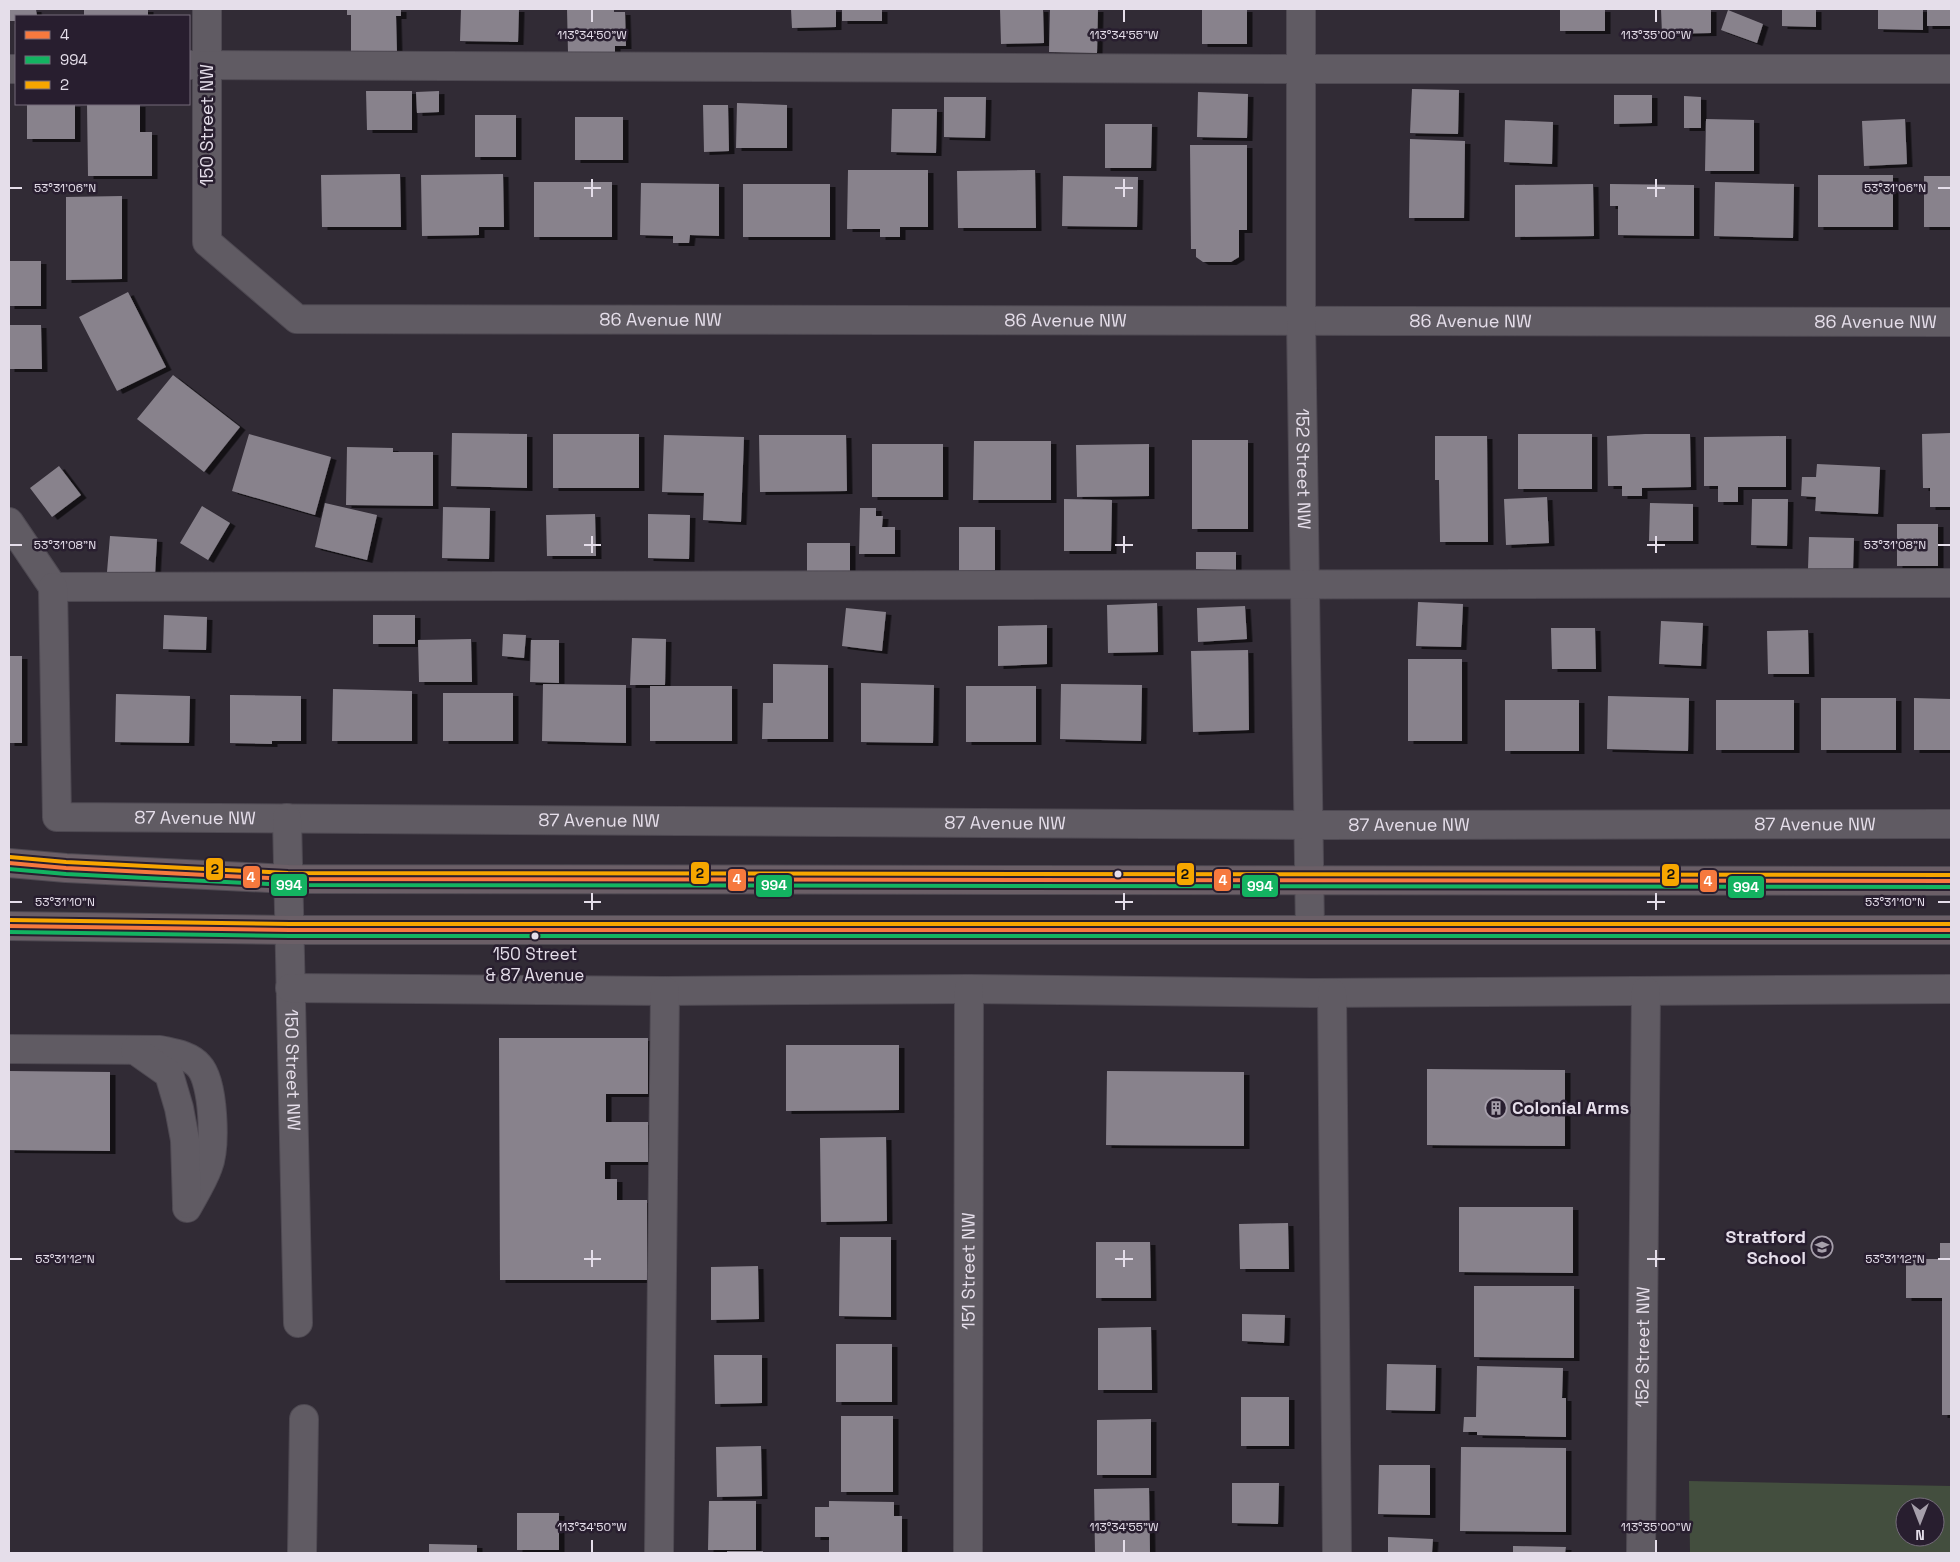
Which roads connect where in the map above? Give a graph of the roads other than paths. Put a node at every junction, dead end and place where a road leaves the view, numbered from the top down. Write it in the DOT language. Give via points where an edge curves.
graph roads {
  1 [pos="207,9"];
  2 [pos="1301,9"];
  3 [pos="198,64"];
  4 [pos="1301,69"];
  5 [pos="1951,69"];
  6 [pos="207,242"];
  7 [pos="1301,320"];
  8 [pos="1951,322"];
  9 [pos="9,522"];
  10 [pos="1305,583"];
  11 [pos="1951,583"];
  12 [pos="54,586"];
  13 [pos="287,818"];
  14 [pos="1951,824"];
  15 [pos="1308,825"];
  16 [pos="9,862"];
  17 [pos="288,880"];
  18 [pos="1309,881"];
  19 [pos="1951,881"];
  20 [pos="9,926"];
  21 [pos="290,930"];
  22 [pos="1310,930"];
  23 [pos="1951,930"];
  24 [pos="290,988"];
  25 [pos="969,989"];
  26 [pos="1951,989"];
  27 [pos="665,991"];
  28 [pos="1646,991"];
  29 [pos="1332,993"];
  30 [pos="9,1049"];
  31 [pos="187,1208"];
  32 [pos="298,1324"];
  33 [pos="304,1418"];
  34 [pos="302,1553"];
  35 [pos="659,1553"];
  36 [pos="968,1553"];
  37 [pos="1337,1553"];
  38 [pos="1641,1553"];
  1 -- 3 [label="street, 150 Street NW"];
  2 -- 4 [label="street, 152 Street NW"];
  3 -- 4 [label="street"];
  3 -- 6 [label="street, 150 Street NW"];
  4 -- 5 [label="street"];
  4 -- 7 [label="street, 152 Street NW"];
  6 -- 7 [label="street, 86 Avenue NW" via="297,319"];
  7 -- 8 [label="street, 86 Avenue NW"];
  7 -- 10 [label="street, 152 Street NW"];
  9 -- 12 [label="street"];
  10 -- 11 [label="street"];
  10 -- 12 [label="street"];
  10 -- 15 [label="street, 152 Street NW"];
  12 -- 13 [label="street, 87 Avenue NW" via="57,817"];
  13 -- 15 [label="street, 87 Avenue NW"];
  13 -- 17 [label="street, 150 Street NW"];
  14 -- 15 [label="street, 87 Avenue NW"];
  15 -- 18 [label="street, 152 Street NW"];
  16 -- 17 [label="main road"];
  17 -- 18 [label="main road"];
  17 -- 21 [label="street, 150 Street NW"];
  18 -- 19 [label="main road"];
  18 -- 22 [label="street, 152 Street NW"];
  20 -- 21 [label="main road"];
  21 -- 22 [label="main road"];
  21 -- 24 [label="street, 150 Street NW"];
  22 -- 23 [label="main road"];
  24 -- 27 [label="street"];
  24 -- 32 [label="street, 150 Street NW"];
  25 -- 27 [label="street"];
  25 -- 29 [label="street"];
  25 -- 36 [label="street, 151 Street NW"];
  26 -- 28 [label="street"];
  27 -- 35 [label="street"];
  28 -- 29 [label="street"];
  28 -- 38 [label="street, 152 Street NW"];
  29 -- 37 [label="street"];
  30 -- 31 [label="street" via="135,1050 170,1074 185,1140"];
  33 -- 34 [label="street"];
}
